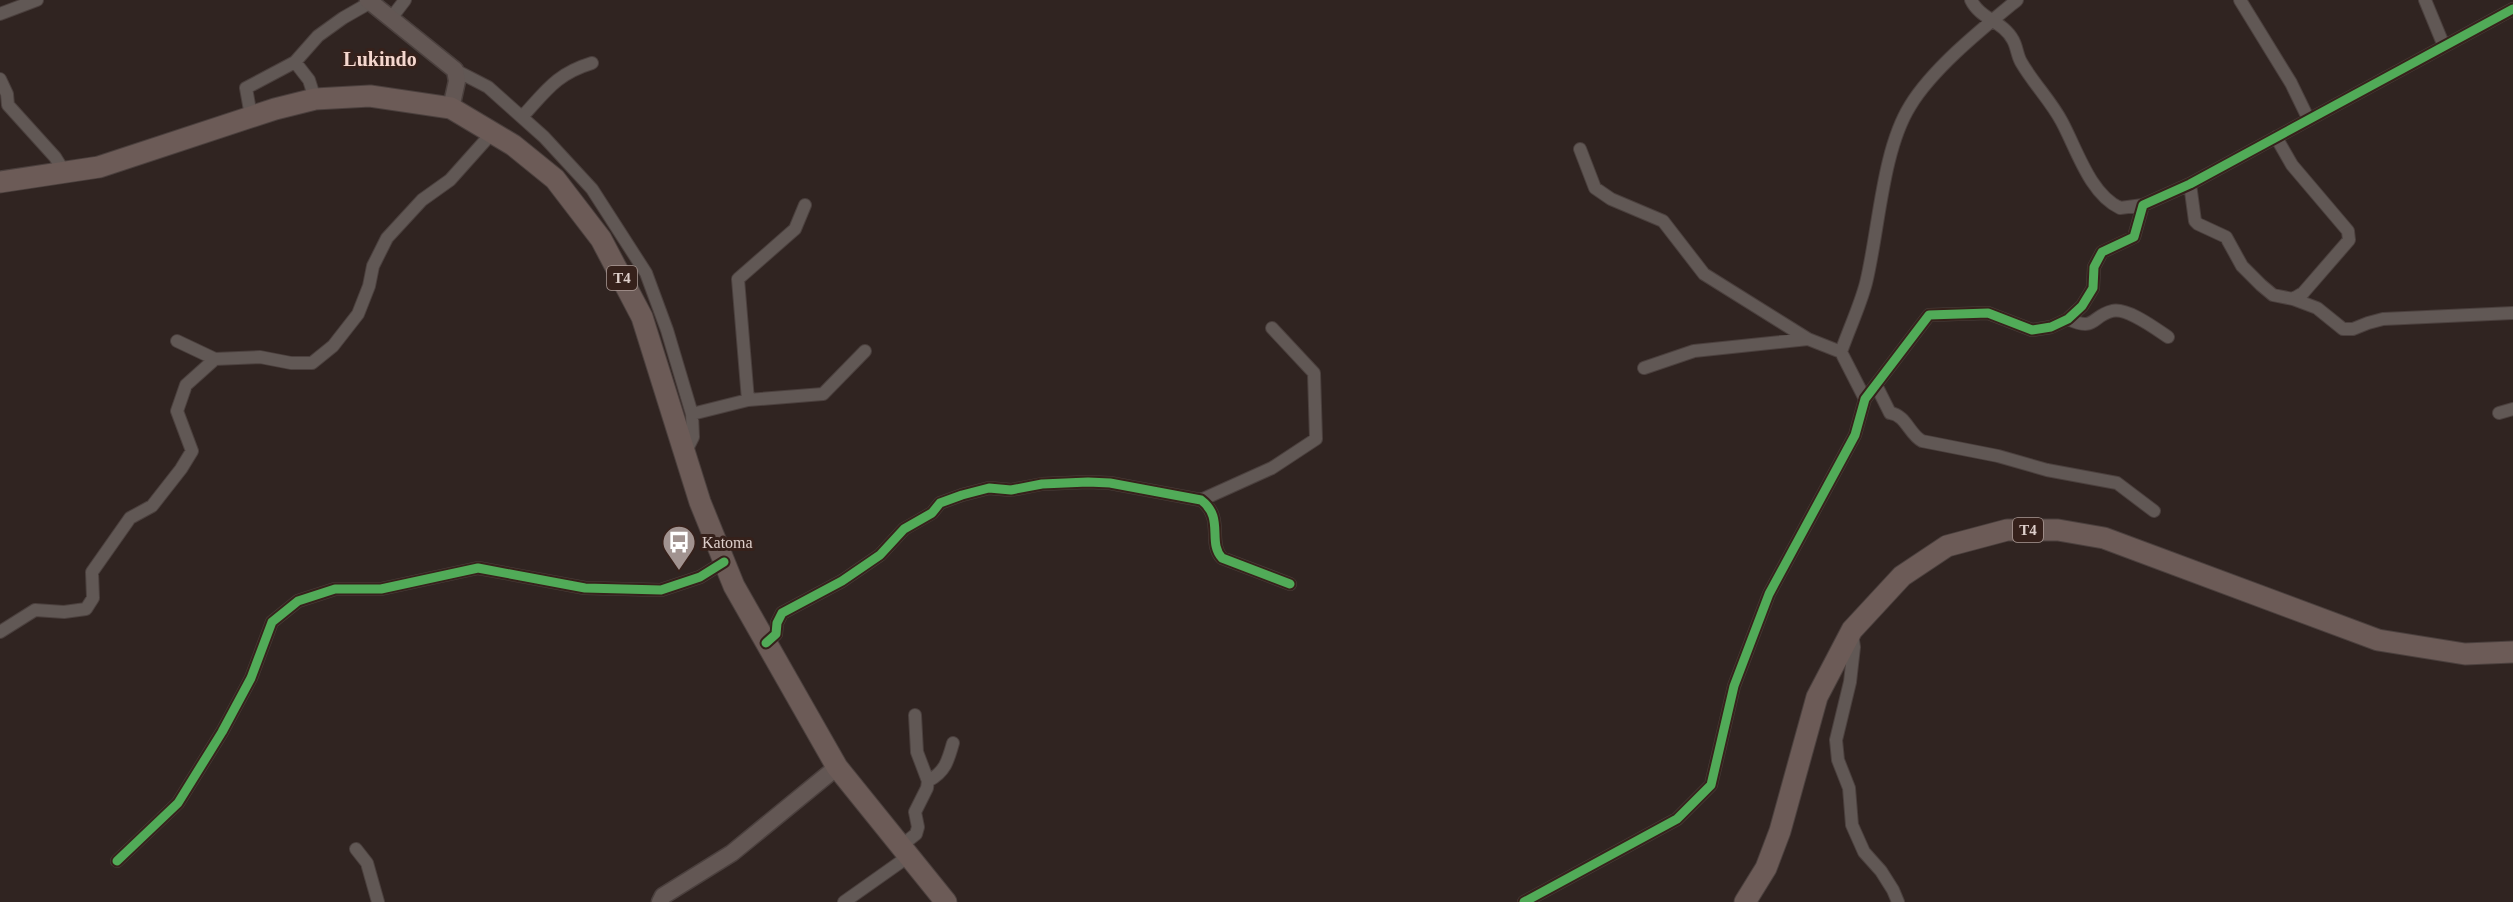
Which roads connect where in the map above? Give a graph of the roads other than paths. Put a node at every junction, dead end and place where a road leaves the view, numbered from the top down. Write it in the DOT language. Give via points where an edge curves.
graph roads {
  1 [pos="37,0"];
  2 [pos="405,0"];
  3 [pos="1971,0"];
  4 [pos="2017,0"];
  5 [pos="2240,0"];
  6 [pos="2425,0"];
  7 [pos="370,1"];
  8 [pos="2513,9"];
  9 [pos="0,14"];
  10 [pos="392,17"];
  11 [pos="1994,19"];
  12 [pos="2444,46"];
  13 [pos="295,62"];
  14 [pos="592,63"];
  15 [pos="455,70"];
  16 [pos="0,80"];
  17 [pos="315,99"];
  18 [pos="452,108"];
  19 [pos="251,117"];
  20 [pos="522,117"];
  21 [pos="2308,118"];
  22 [pos="492,133"];
  23 [pos="2276,137"];
  24 [pos="1580,149"];
  25 [pos="65,173"];
  26 [pos="0,182"];
  27 [pos="2190,184"];
  28 [pos="805,205"];
  29 [pos="2143,205"];
  30 [pos="2293,299"];
  31 [pos="2513,313"];
  32 [pos="2068,319"];
  33 [pos="1272,328"];
  34 [pos="2168,337"];
  35 [pos="1808,339"];
  36 [pos="177,340"];
  37 [pos="865,351"];
  38 [pos="1841,352"];
  39 [pos="215,359"];
  40 [pos="1644,368"];
  41 [pos="1876,386"];
  42 [pos="1865,399"];
  43 [pos="748,400"];
  44 [pos="2513,409"];
  45 [pos="2499,413"];
  46 [pos="692,414"];
  47 [pos="685,453"];
  48 [pos="1201,500"];
  49 [pos="2154,511"];
  50 [pos="724,562"];
  51 [pos="1290,584"];
  52 [pos="1852,630"];
  53 [pos="0,632"];
  54 [pos="766,643"];
  55 [pos="2513,652"];
  56 [pos="915,715"];
  57 [pos="954,743"];
  58 [pos="837,767"];
  59 [pos="928,782"];
  60 [pos="356,849"];
  61 [pos="905,851"];
  62 [pos="117,861"];
  63 [pos="378,902"];
  64 [pos="660,902"];
  65 [pos="844,902"];
  66 [pos="946,902"];
  67 [pos="1524,902"];
  68 [pos="1745,902"];
  69 [pos="1898,902"];
  1 -- 9 [label="street"];
  2 -- 10 [label="street"];
  3 -- 11 [label="street" via="1980,13"];
  4 -- 11 [label="street"];
  5 -- 21 [label="street"];
  6 -- 12 [label="street"];
  7 -- 10 [label="street"];
  7 -- 13 [label="street" via="318,36"];
  8 -- 12 [label="street"];
  10 -- 15 [label="street"];
  11 -- 29 [label="street" via="2013,39 2020,61 2052,104 2101,194 2120,208"];
  11 -- 38 [label="street" via="1909,106 1892,146 1866,285"];
  12 -- 21 [label="street"];
  13 -- 17 [label="street" via="309,80"];
  13 -- 19 [label="street" via="246,88"];
  14 -- 20 [label="street" via="574,69 550,85"];
  15 -- 18 [label="street"];
  15 -- 20 [label="street" via="488,87"];
  16 -- 25 [label="street" via="9,105"];
  17 -- 18 [label="highway, T4" via="370,96"];
  17 -- 19 [label="highway, T4"];
  18 -- 22 [label="highway, T4"];
  19 -- 25 [label="highway, T4" via="99,166"];
  20 -- 46 [label="street" via="592,189 646,273"];
  21 -- 23 [label="street"];
  22 -- 39 [label="street" via="450,180 422,200 387,238 373,266 358,314 333,346 312,363 260,357"];
  22 -- 47 [label="highway, T4" via="555,179 601,239 642,317"];
  23 -- 27 [label="street"];
  23 -- 30 [label="street" via="2292,165 2348,231 2349,240 2303,293"];
  24 -- 35 [label="street" via="1595,188 1611,200 1663,221 1704,274"];
  25 -- 26 [label="highway, T4"];
  27 -- 29 [label="street"];
  27 -- 30 [label="street" via="2198,224 2226,237 2242,266 2273,295"];
  28 -- 43 [label="street" via="795,229 738,279"];
  29 -- 32 [label="street" via="2134,237 2102,252 2094,267 2093,288"];
  30 -- 31 [label="street" via="2317,308 2343,329 2384,319"];
  32 -- 34 [label="street" via="2089,324 2112,311 2120,311"];
  32 -- 41 [label="street" via="2032,330 1988,313 1929,315"];
  33 -- 48 [label="street" via="1314,374 1316,439 1272,468"];
  35 -- 38 [label="street"];
  35 -- 40 [label="street" via="1694,351"];
  36 -- 39 [label="street"];
  37 -- 43 [label="street" via="823,394"];
  38 -- 42 [label="street"];
  39 -- 53 [label="street" via="186,385 177,411 192,451 152,506 130,518 92,572 93,598 86,609 35,610"];
  41 -- 42 [label="street"];
  41 -- 49 [label="street" via="1890,413 1898,415 1922,441 2117,483"];
  42 -- 67 [label="street" via="1855,435 1768,594 1734,686 1711,785 1677,819"];
  43 -- 46 [label="street"];
  44 -- 45 [label="street"];
  46 -- 47 [label="street" via="693,438"];
  47 -- 50 [label="highway, T4"];
  48 -- 51 [label="street" via="1214,517 1216,548 1222,558"];
  48 -- 54 [label="street" via="1088,482 1011,490 989,488 962,495 940,503 932,513 904,529 880,555 782,613 776,634"];
  50 -- 54 [label="highway, T4"];
  50 -- 62 [label="street" via="700,577 661,590 585,588 478,568 381,589 335,589 298,601 272,622 251,678 178,803"];
  52 -- 55 [label="highway, T4" via="1902,576 1947,546 2007,530 2058,530 2104,538 2378,640 2465,654"];
  52 -- 68 [label="highway, T4" via="1817,697 1780,831 1766,868"];
  52 -- 69 [label="street" via="1850,682 1836,740 1838,760 1849,788 1852,825 1864,852 1881,871"];
  54 -- 58 [label="highway, T4"];
  56 -- 59 [label="street" via="916,752"];
  57 -- 59 [label="street" via="947,766"];
  58 -- 61 [label="highway, T4"];
  58 -- 64 [label="street" via="732,853 663,896"];
  59 -- 61 [label="street" via="915,812 916,834"];
  60 -- 63 [label="street" via="367,863"];
  61 -- 65 [label="street"];
  61 -- 66 [label="highway, T4"];
}
